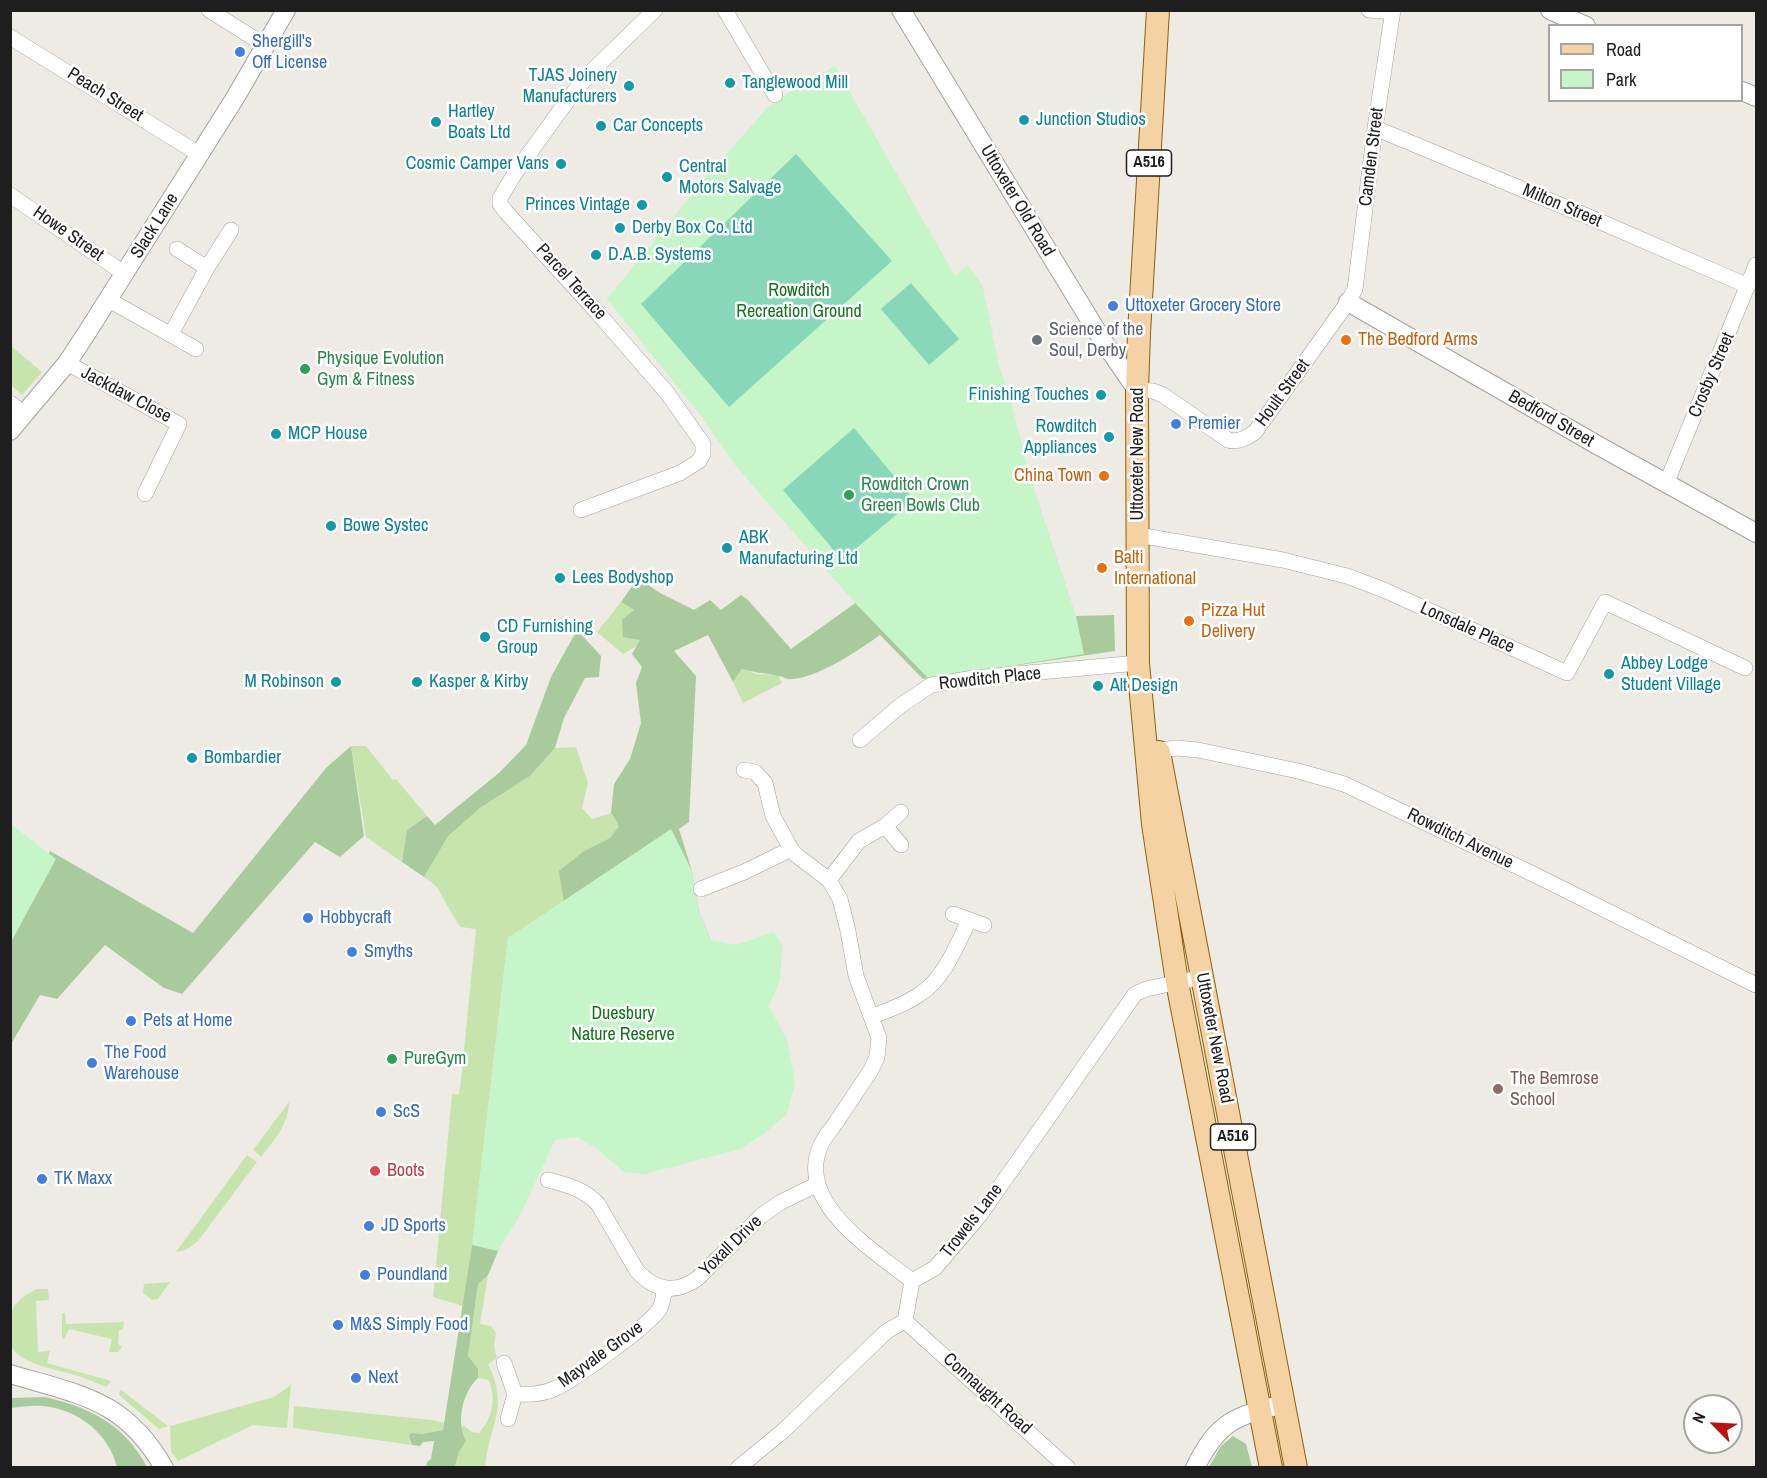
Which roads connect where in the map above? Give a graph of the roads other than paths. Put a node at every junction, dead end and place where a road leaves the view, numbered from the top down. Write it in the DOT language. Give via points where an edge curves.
graph roads {
  1 [pos="209,10"];
  2 [pos="286,10"];
  3 [pos="655,10"];
  4 [pos="725,10"];
  5 [pos="901,10"];
  6 [pos="1158,10"];
  7 [pos="1369,10"];
  8 [pos="1550,10"];
  9 [pos="1393,11"];
  10 [pos="1582,24"];
  11 [pos="10,37"];
  12 [pos="266,46"];
  13 [pos="775,95"];
  14 [pos="1375,128"];
  15 [pos="200,154"];
  16 [pos="10,195"];
  17 [pos="231,230"];
  18 [pos="177,249"];
  19 [pos="1756,265"];
  20 [pos="207,268"];
  21 [pos="125,274"];
  22 [pos="1748,286"];
  23 [pos="109,300"];
  24 [pos="1348,302"];
  25 [pos="171,334"];
  26 [pos="196,349"];
  27 [pos="67,363"];
  28 [pos="1137,390"];
  29 [pos="18,409"];
  30 [pos="10,431"];
  31 [pos="1666,484"];
  32 [pos="145,494"];
  33 [pos="581,510"];
  34 [pos="1756,532"];
  35 [pos="1138,535"];
  36 [pos="1745,668"];
  37 [pos="1139,672"];
  38 [pos="860,740"];
  39 [pos="1152,751"];
  40 [pos="744,770"];
  41 [pos="901,812"];
  42 [pos="885,826"];
  43 [pos="902,845"];
  44 [pos="791,849"];
  45 [pos="829,880"];
  46 [pos="702,889"];
  47 [pos="953,914"];
  48 [pos="1203,977"];
  49 [pos="1177,982"];
  50 [pos="1756,984"];
  51 [pos="873,1016"];
  52 [pos="548,1180"];
  53 [pos="816,1185"];
  54 [pos="912,1281"];
  55 [pos="665,1288"];
  56 [pos="905,1321"];
  57 [pos="504,1363"];
  58 [pos="10,1374"];
  59 [pos="515,1394"];
  60 [pos="1284,1404"];
  61 [pos="1260,1410"];
  62 [pos="508,1419"];
  63 [pos="164,1467"];
  64 [pos="738,1467"];
  65 [pos="1068,1467"];
  66 [pos="1195,1467"];
  67 [pos="1271,1467"];
  68 [pos="1296,1467"];
  1 -- 12 [label="street"];
  2 -- 12 [label="street, Slack Lane"];
  3 -- 33 [label="street, Parcel Terrace" via="583,81 500,198 506,212 668,394 704,444 699,461 680,473"];
  4 -- 13 [label="street"];
  5 -- 28 [label="street, Uttoxeter Old Road" via="1079,303"];
  6 -- 28 [label="main road, Uttoxeter New Road / A516"];
  7 -- 9 [label="street"];
  8 -- 10 [label="street"];
  9 -- 14 [label="street, Camden Street"];
  11 -- 15 [label="street, Peach Street"];
  12 -- 15 [label="street, Slack Lane"];
  14 -- 22 [label="street, Milton Street"];
  14 -- 24 [label="street, Camden Street" via="1355,290"];
  15 -- 21 [label="street, Slack Lane"];
  16 -- 21 [label="street, Howe Street"];
  17 -- 20 [label="street"];
  18 -- 20 [label="street"];
  19 -- 22 [label="street, Crosby Street"];
  20 -- 25 [label="street"];
  21 -- 23 [label="street, Slack Lane"];
  22 -- 31 [label="street, Crosby Street"];
  23 -- 25 [label="street"];
  23 -- 27 [label="street, Slack Lane"];
  24 -- 28 [label="street, Hoult Street" via="1255,432 1245,439 1228,441 1163,395"];
  24 -- 31 [label="street, Bedford Street"];
  25 -- 26 [label="street"];
  27 -- 29 [label="street, Slack Lane"];
  27 -- 32 [label="street, Jackdaw Close" via="179,424"];
  28 -- 35 [label="main road, Uttoxeter New Road / A516"];
  29 -- 30 [label="street, Slack Lane"];
  31 -- 34 [label="street, Bedford Street"];
  35 -- 36 [label="street, Lonsdale Place" via="1283,560 1347,576 1567,673 1605,602"];
  35 -- 37 [label="main road, Uttoxeter New Road / A516"];
  37 -- 38 [label="street, Rowditch Place" via="974,678 931,685"];
  37 -- 39 [label="main road, Uttoxeter New Road / A516"];
  39 -- 48 [label="main road, Uttoxeter New Road / A516"];
  39 -- 49 [label="main road, Uttoxeter New Road / A516" via="1153,824"];
  39 -- 50 [label="street, Rowditch Avenue" via="1198,750 1344,784"];
  40 -- 44 [label="street" via="755,772 765,783 773,816"];
  41 -- 42 [label="street"];
  42 -- 43 [label="street"];
  42 -- 45 [label="street" via="859,841"];
  44 -- 45 [label="street"];
  44 -- 46 [label="street"];
  45 -- 51 [label="street" via="840,898 856,976"];
  47 -- 51 [label="street" via="976,923 927,989"];
  48 -- 49 [label="street, Trowels Lane"];
  48 -- 60 [label="main road, Uttoxeter New Road / A516"];
  49 -- 54 [label="street, Trowels Lane" via="1146,989 1131,999 980,1215 935,1268"];
  49 -- 61 [label="main road, Uttoxeter New Road / A516"];
  51 -- 53 [label="street" via="879,1038 877,1057 820,1147 814,1170"];
  52 -- 55 [label="street" via="591,1197 637,1271 646,1280"];
  53 -- 54 [label="street" via="834,1214 859,1239"];
  53 -- 55 [label="street, Yoxall Drive" via="761,1216 688,1285"];
  54 -- 56 [label="street"];
  55 -- 59 [label="street, Mayvale Grove" via="656,1314 567,1382 544,1392"];
  56 -- 64 [label="street" via="887,1331 783,1431"];
  56 -- 65 [label="street, Connaught Road"];
  57 -- 59 [label="street"];
  58 -- 63 [label="street" via="103,1404 141,1433"];
  59 -- 62 [label="street"];
  60 -- 61 [label="street"];
  60 -- 68 [label="main road, Uttoxeter New Road / A516"];
  61 -- 66 [label="street" via="1238,1417 1220,1429 1206,1444"];
  61 -- 67 [label="main road, Uttoxeter New Road / A516"];
}
